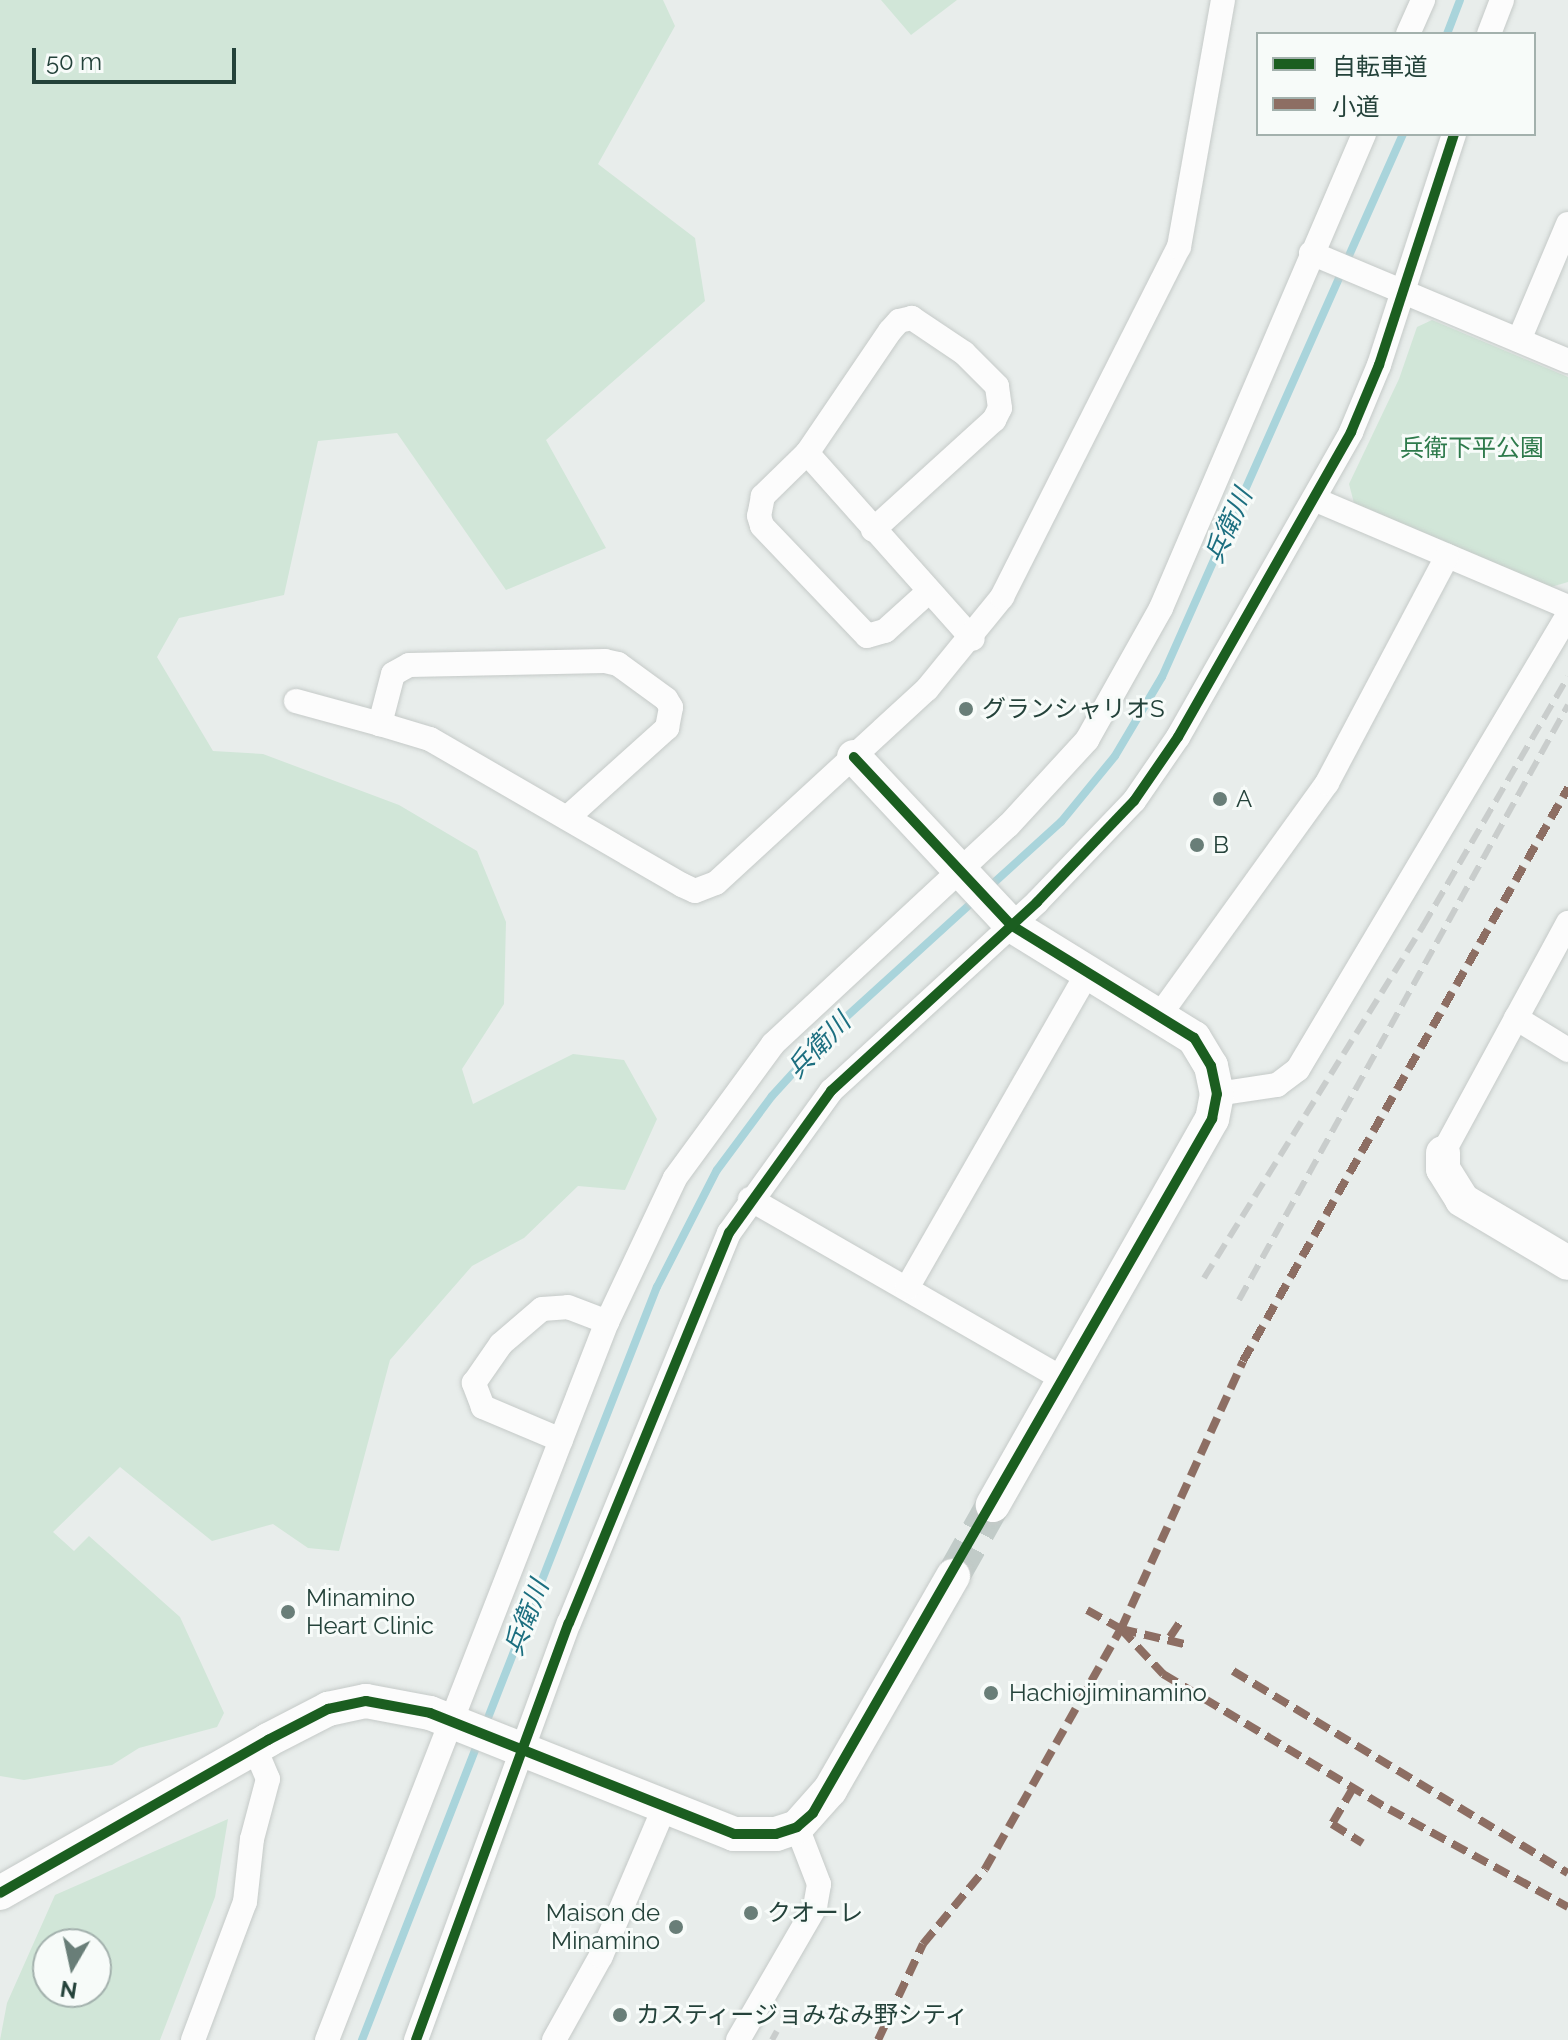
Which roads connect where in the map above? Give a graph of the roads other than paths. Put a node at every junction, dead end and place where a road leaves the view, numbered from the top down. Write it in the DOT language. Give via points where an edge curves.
graph roads {
  1 [pos="1223,0"];
  2 [pos="1423,0"];
  3 [pos="1502,0"];
  4 [pos="1409,32"];
  5 [pos="1490,32"];
  6 [pos="1363,136"];
  7 [pos="1453,136"];
  8 [pos="1568,224"];
  9 [pos="1317,256"];
  10 [pos="1403,292"];
  11 [pos="1519,340"];
  12 [pos="1568,361"];
  13 [pos="807,453"];
  14 [pos="1316,500"];
  15 [pos="873,530"];
  16 [pos="1447,556"];
  17 [pos="928,592"];
  18 [pos="1568,607"];
  19 [pos="1568,615"];
  20 [pos="973,639"];
  21 [pos="296,701"];
  22 [pos="380,724"];
  23 [pos="854,757"];
  24 [pos="567,818"];
  25 [pos="962,877"];
  26 [pos="1004,918"];
  27 [pos="1568,923"];
  28 [pos="1087,974"];
  29 [pos="1159,1016"];
  30 [pos="1516,1018"];
  31 [pos="1568,1050"];
  32 [pos="1217,1094"];
  33 [pos="1443,1153"];
  34 [pos="750,1199"];
  35 [pos="1568,1263"];
  36 [pos="907,1288"];
  37 [pos="607,1322"];
  38 [pos="1065,1380"];
  39 [pos="561,1440"];
  40 [pos="993,1505"];
  41 [pos="953,1576"];
  42 [pos="482,1733"];
  43 [pos="255,1748"];
  44 [pos="665,1806"];
  45 [pos="797,1827"];
  46 [pos="0,1893"];
  47 [pos="193,2040"];
  48 [pos="327,2040"];
  49 [pos="416,2040"];
  50 [pos="554,2040"];
  51 [pos="738,2040"];
  1 -- 20 [label="street" via="1179,247 1002,597"];
  2 -- 4 [label="street"];
  3 -- 5 [label="street"];
  6 -- 9 [label="street"];
  7 -- 10 [label="street"];
  8 -- 11 [label="street"];
  9 -- 10 [label="street"];
  9 -- 25 [label="street" via="1168,594 1116,695 1054,781"];
  10 -- 11 [label="street"];
  10 -- 14 [label="street" via="1367,398"];
  11 -- 12 [label="street"];
  13 -- 15 [label="street"];
  13 -- 15 [label="street" via="829,414 899,321 923,321 997,386 1000,408 994,420"];
  13 -- 17 [label="street" via="763,496 762,526 867,636 885,631"];
  14 -- 16 [label="street"];
  14 -- 26 [label="street" via="1178,737 1134,801"];
  15 -- 17 [label="street"];
  16 -- 18 [label="street"];
  16 -- 29 [label="street" via="1327,783"];
  17 -- 20 [label="street"];
  19 -- 32 [label="street" via="1298,1069 1277,1085"];
  20 -- 23 [label="street"];
  21 -- 22 [label="street"];
  22 -- 24 [label="street" via="430,739"];
  22 -- 24 [label="street" via="393,674 409,665 618,664 666,699 671,717 667,728"];
  23 -- 24 [label="street" via="706,890 682,885"];
  23 -- 25 [label="street"];
  25 -- 26 [label="street"];
  25 -- 37 [label="street" via="773,1044 675,1178"];
  26 -- 28 [label="street"];
  26 -- 34 [label="street" via="831,1091"];
  27 -- 30 [label="street"];
  28 -- 29 [label="street"];
  28 -- 36 [label="street"];
  29 -- 32 [label="street" via="1194,1038 1211,1066"];
  30 -- 31 [label="street"];
  30 -- 33 [label="street"];
  32 -- 38 [label="street" via="1212,1119"];
  33 -- 35 [label="street" via="1443,1169 1462,1200"];
  34 -- 36 [label="street"];
  34 -- 42 [label="street"];
  36 -- 38 [label="street"];
  37 -- 39 [label="street"];
  37 -- 39 [label="street" via="568,1307 542,1309 501,1344 474,1383 483,1407"];
  38 -- 40 [label="street"];
  39 -- 42 [label="street"];
  41 -- 45 [label="street" via="830,1790"];
  42 -- 43 [label="street" via="407,1705 366,1701 328,1709"];
  42 -- 44 [label="street"];
  42 -- 48 [label="street"];
  42 -- 49 [label="street"];
  43 -- 46 [label="street"];
  43 -- 47 [label="street" via="268,1771 268,1787 254,1827 245,1902"];
  44 -- 45 [label="street" via="745,1836"];
  44 -- 50 [label="street" via="601,1956"];
  45 -- 51 [label="street" via="819,1884 815,1907"];
}
